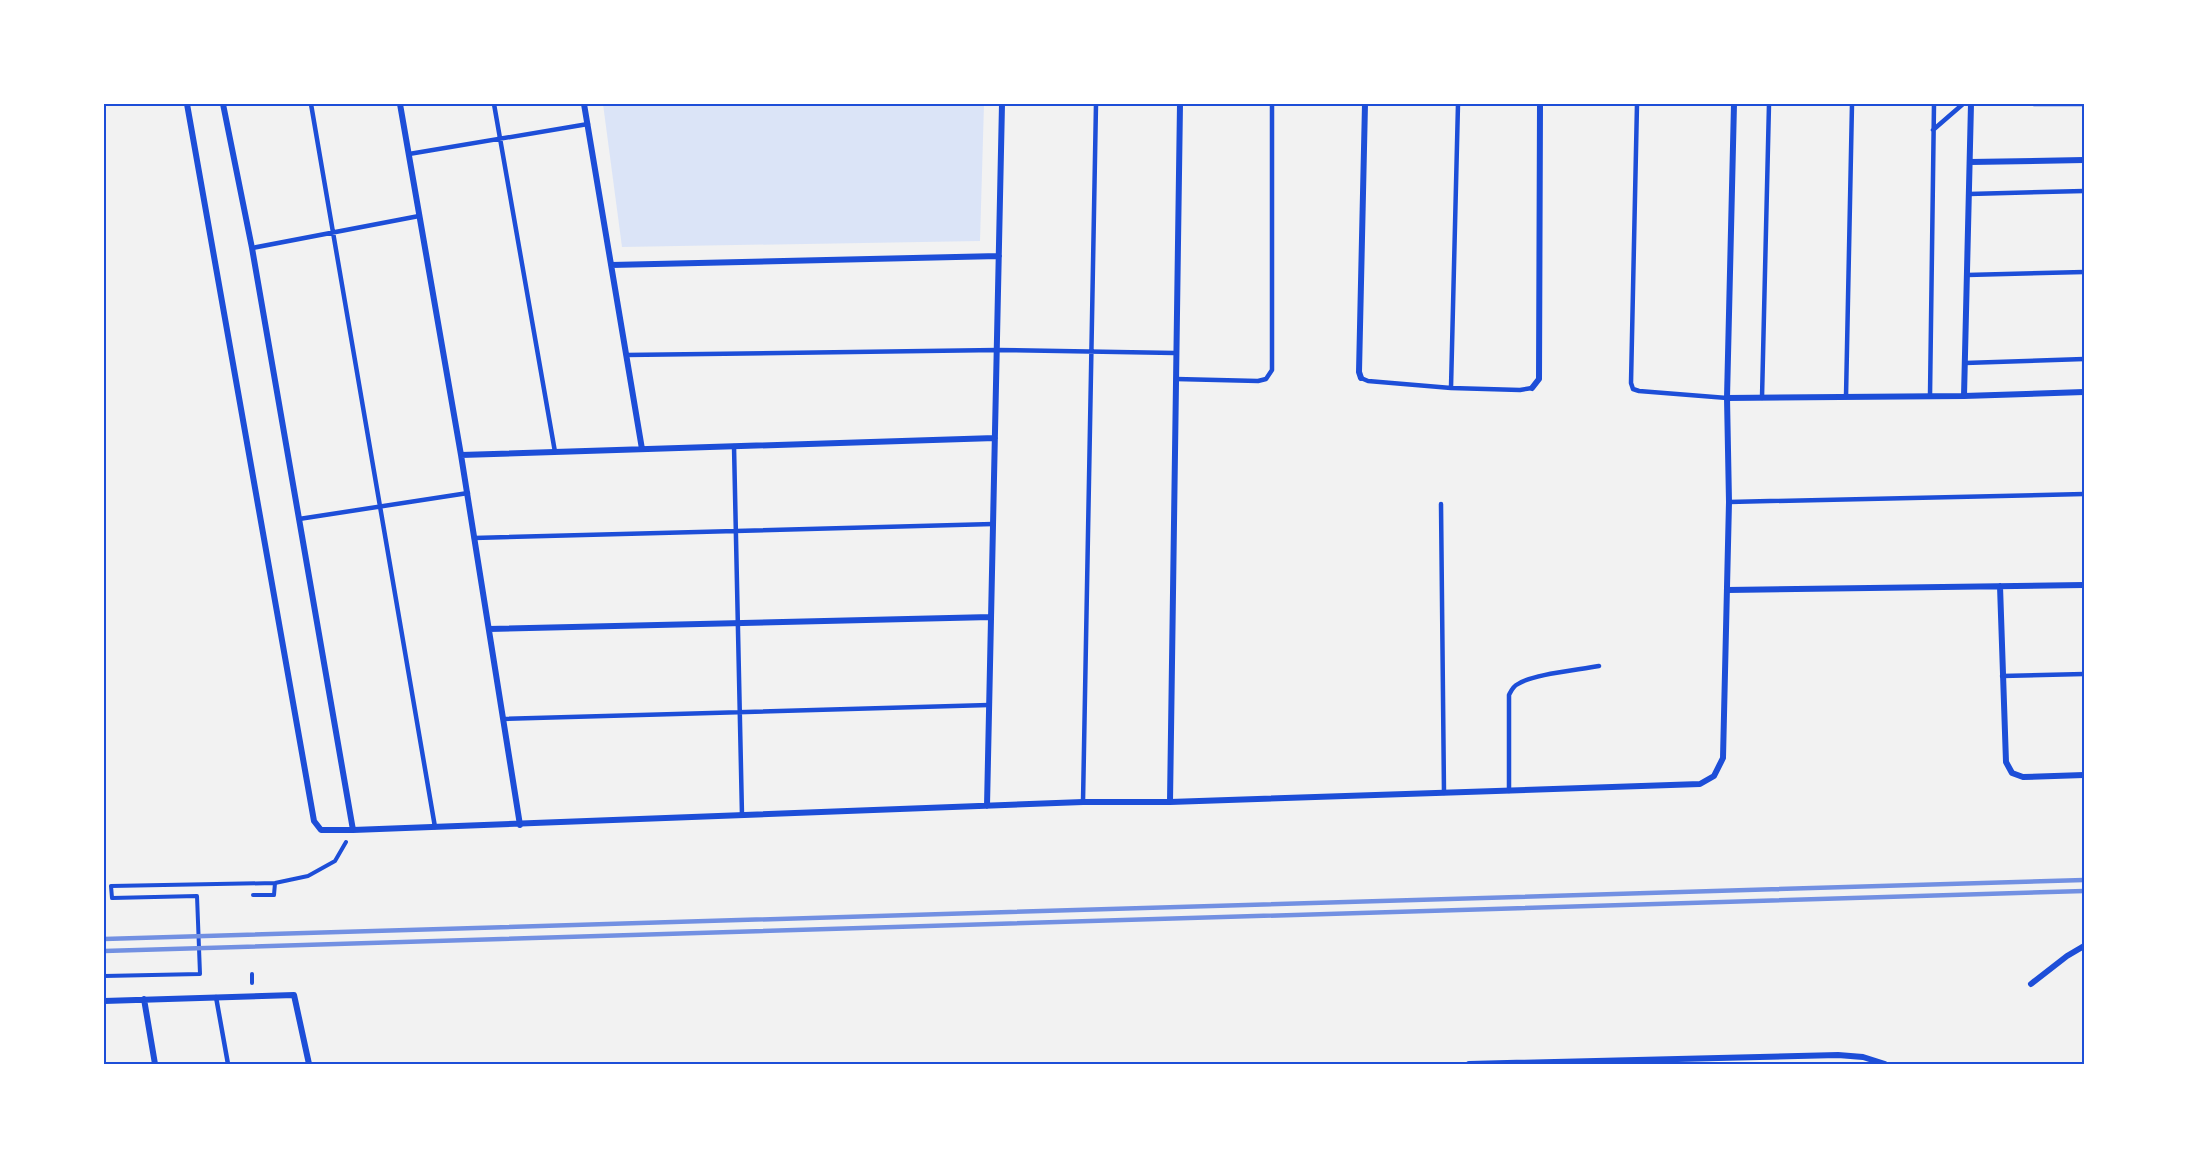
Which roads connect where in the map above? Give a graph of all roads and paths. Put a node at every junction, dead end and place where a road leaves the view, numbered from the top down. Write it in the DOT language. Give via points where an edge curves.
graph roads {
  1 [pos="187,104"];
  2 [pos="223,104"];
  3 [pos="311,104"];
  4 [pos="400,104"];
  5 [pos="494,104"];
  6 [pos="584,104"];
  7 [pos="1002,104"];
  8 [pos="1096,104"];
  9 [pos="1180,104"];
  10 [pos="1272,104"];
  11 [pos="1365,104"];
  12 [pos="1458,104"];
  13 [pos="1540,104"];
  14 [pos="1636,104"];
  15 [pos="1734,104"];
  16 [pos="1769,104"];
  17 [pos="1852,104"];
  18 [pos="1934,104"];
  19 [pos="1962,104"];
  20 [pos="1971,104"];
  21 [pos="2034,104"];
  22 [pos="2085,104"];
  23 [pos="588,124"];
  24 [pos="1934,130"];
  25 [pos="500,138"];
  26 [pos="409,154"];
  27 [pos="2085,160"];
  28 [pos="1970,162"];
  29 [pos="2085,191"];
  30 [pos="1969,194"];
  31 [pos="418,216"];
  32 [pos="333,233"];
  33 [pos="252,248"];
  34 [pos="999,256"];
  35 [pos="611,265"];
  36 [pos="2085,273"];
  37 [pos="1967,275"];
  38 [pos="997,350"];
  39 [pos="1092,351"];
  40 [pos="1175,353"];
  41 [pos="626,355"];
  42 [pos="2085,359"];
  43 [pos="1965,363"];
  44 [pos="1361,378"];
  45 [pos="1176,379"];
  46 [pos="1450,388"];
  47 [pos="1532,388"];
  48 [pos="2085,392"];
  49 [pos="1930,396"];
  50 [pos="1964,396"];
  51 [pos="1846,397"];
  52 [pos="1727,398"];
  53 [pos="1762,398"];
  54 [pos="995,438"];
  55 [pos="734,446"];
  56 [pos="642,449"];
  57 [pos="555,452"];
  58 [pos="461,455"];
  59 [pos="468,493"];
  60 [pos="2085,494"];
  61 [pos="1729,502"];
  62 [pos="1441,504"];
  63 [pos="380,506"];
  64 [pos="299,519"];
  65 [pos="993,525"];
  66 [pos="736,531"];
  67 [pos="474,538"];
  68 [pos="2085,585"];
  69 [pos="2000,586"];
  70 [pos="1727,590"];
  71 [pos="991,617"];
  72 [pos="738,623"];
  73 [pos="489,629"];
  74 [pos="1599,666"];
  75 [pos="2085,674"];
  76 [pos="2002,676"];
  77 [pos="989,705"];
  78 [pos="739,711"];
  79 [pos="503,719"];
  80 [pos="2085,775"];
  81 [pos="1509,790"];
  82 [pos="1444,793"];
  83 [pos="1083,802"];
  84 [pos="1170,802"];
  85 [pos="987,806"];
  86 [pos="742,816"];
  87 [pos="520,825"];
  88 [pos="435,827"];
  89 [pos="353,830"];
  90 [pos="275,883"];
  91 [pos="253,895"];
  92 [pos="2085,946"];
  93 [pos="252,974"];
  94 [pos="104,976"];
  95 [pos="252,983"];
  96 [pos="2031,984"];
  97 [pos="216,997"];
  98 [pos="144,999"];
  99 [pos="104,1001"];
  100 [pos="155,1065"];
  101 [pos="228,1065"];
  102 [pos="309,1065"];
  103 [pos="1469,1065"];
  104 [pos="1885,1065"];
  1 -- 89 [label="street" via="314,824 321,830"];
  2 -- 33 [label="street"];
  3 -- 32 [label="lane"];
  4 -- 26 [label="street"];
  5 -- 25 [label="lane"];
  6 -- 23 [label="street"];
  7 -- 34 [label="street"];
  8 -- 39 [label="lane"];
  9 -- 40 [label="street"];
  10 -- 45 [label="lane" via="1272,370 1266,379 1258,381"];
  11 -- 44 [label="street"];
  12 -- 46 [label="lane"];
  13 -- 47 [label="street" via="1539,379"];
  14 -- 52 [label="lane" via="1631,383 1639,391"];
  15 -- 52 [label="street"];
  16 -- 53 [label="lane"];
  17 -- 51 [label="lane"];
  18 -- 24 [label="lane"];
  19 -- 24 [label="lane"];
  20 -- 28 [label="street"];
  21 -- 22 [label="lane"];
  23 -- 25 [label="lane"];
  23 -- 35 [label="street"];
  24 -- 49 [label="lane"];
  25 -- 26 [label="lane"];
  25 -- 57 [label="lane"];
  26 -- 31 [label="street"];
  27 -- 28 [label="street"];
  28 -- 30 [label="street"];
  29 -- 30 [label="lane"];
  30 -- 37 [label="street"];
  31 -- 32 [label="lane"];
  31 -- 58 [label="street"];
  32 -- 33 [label="lane"];
  32 -- 63 [label="lane"];
  33 -- 64 [label="street"];
  34 -- 35 [label="street"];
  34 -- 38 [label="street"];
  35 -- 41 [label="street"];
  36 -- 37 [label="lane"];
  37 -- 43 [label="street"];
  38 -- 39 [label="lane"];
  38 -- 41 [label="lane"];
  38 -- 54 [label="street"];
  39 -- 40 [label="lane"];
  39 -- 83 [label="lane"];
  40 -- 45 [label="street"];
  41 -- 56 [label="street"];
  42 -- 43 [label="lane"];
  43 -- 50 [label="street"];
  44 -- 46 [label="lane"];
  45 -- 84 [label="street"];
  46 -- 47 [label="lane"];
  48 -- 50 [label="street"];
  49 -- 50 [label="street"];
  49 -- 51 [label="street"];
  51 -- 53 [label="street"];
  52 -- 53 [label="street"];
  52 -- 61 [label="street"];
  54 -- 55 [label="street"];
  54 -- 65 [label="street"];
  55 -- 56 [label="street"];
  55 -- 66 [label="lane"];
  56 -- 57 [label="street"];
  57 -- 58 [label="street"];
  58 -- 59 [label="street"];
  59 -- 63 [label="lane"];
  59 -- 67 [label="street"];
  60 -- 61 [label="lane"];
  61 -- 70 [label="street"];
  62 -- 82 [label="lane"];
  63 -- 64 [label="lane"];
  63 -- 88 [label="lane"];
  64 -- 89 [label="street"];
  65 -- 66 [label="lane"];
  65 -- 71 [label="street"];
  66 -- 67 [label="lane"];
  66 -- 72 [label="lane"];
  67 -- 73 [label="street"];
  68 -- 69 [label="street"];
  69 -- 70 [label="street"];
  69 -- 76 [label="street"];
  70 -- 81 [label="street" via="1723,758 1714,776 1700,784"];
  71 -- 72 [label="street"];
  71 -- 77 [label="street"];
  72 -- 73 [label="street"];
  72 -- 78 [label="lane"];
  73 -- 79 [label="street"];
  74 -- 81 [label="lane" via="1531,679 1513,687 1509,695"];
  75 -- 76 [label="lane"];
  76 -- 80 [label="street" via="2006,762 2012,773 2023,777"];
  77 -- 78 [label="lane"];
  77 -- 85 [label="street"];
  78 -- 79 [label="lane"];
  78 -- 86 [label="lane"];
  79 -- 87 [label="street"];
  81 -- 82 [label="street"];
  82 -- 84 [label="street"];
  83 -- 84 [label="street"];
  83 -- 85 [label="street"];
  85 -- 86 [label="street"];
  86 -- 87 [label="street"];
  87 -- 88 [label="street"];
  88 -- 89 [label="street"];
  89 -- 90 [label="path" via="335,861 308,876"];
  90 -- 91 [label="path" via="274,895"];
  90 -- 94 [label="path" via="111,886 112,898 197,896 200,974"];
  92 -- 96 [label="street"];
  93 -- 95 [label="path"];
  97 -- 98 [label="street"];
  97 -- 101 [label="lane"];
  97 -- 102 [label="street" via="294,995"];
  98 -- 99 [label="street"];
  98 -- 100 [label="street"];
  103 -- 104 [label="street" via="1838,1055 1863,1057"];
}
